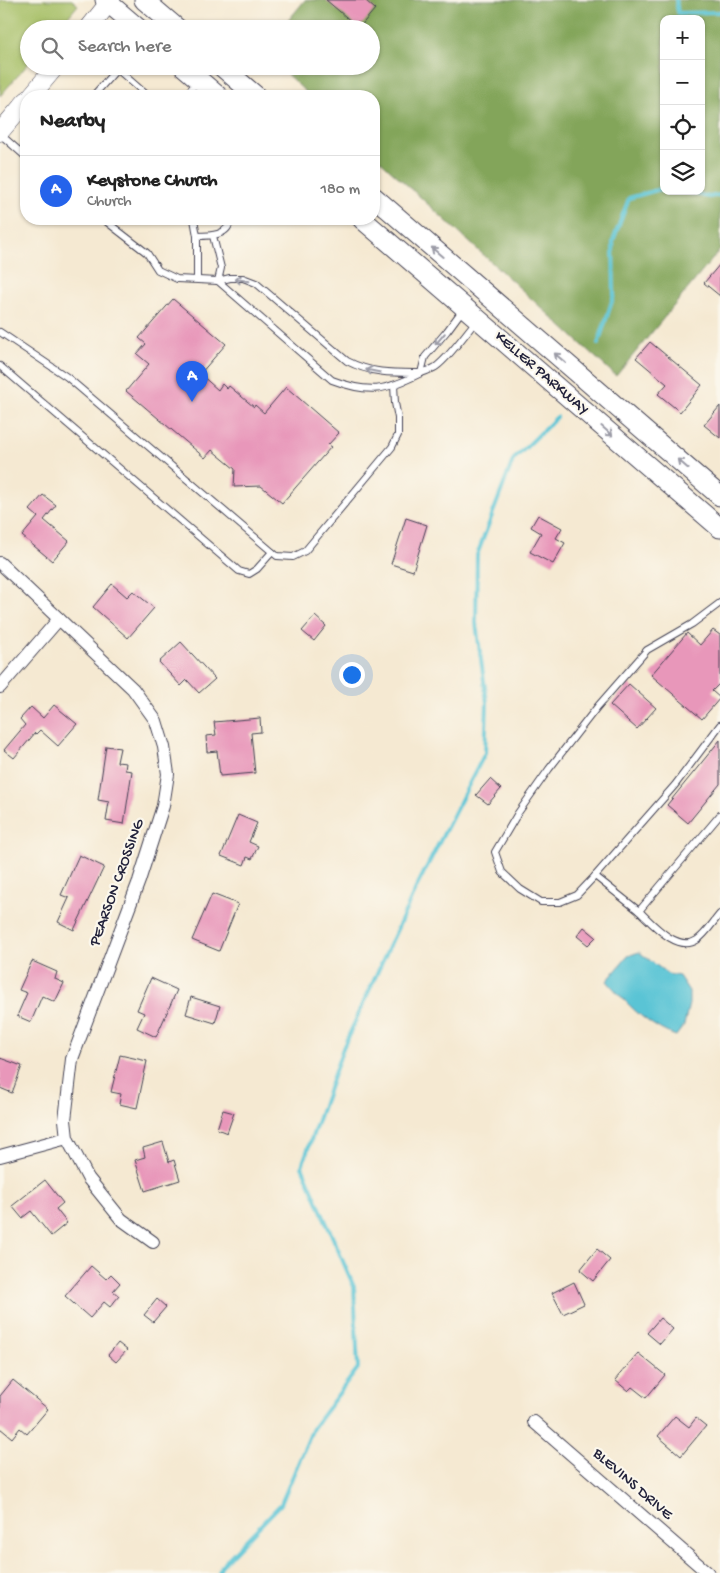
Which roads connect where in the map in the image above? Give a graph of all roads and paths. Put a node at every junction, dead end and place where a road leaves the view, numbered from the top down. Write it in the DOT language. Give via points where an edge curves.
graph roads {
  1 [pos="144,0"];
  2 [pos="108,1"];
  3 [pos="94,20"];
  4 [pos="128,20"];
  5 [pos="167,20"];
  6 [pos="49,75"];
  7 [pos="112,75"];
  8 [pos="124,75"];
  9 [pos="193,75"];
  10 [pos="232,75"];
  11 [pos="199,80"];
  12 [pos="38,90"];
  13 [pos="98,90"];
  14 [pos="141,90"];
  15 [pos="190,90"];
  16 [pos="211,90"];
  17 [pos="249,90"];
  18 [pos="20,111"];
  19 [pos="0,133"];
  20 [pos="20,151"];
  21 [pos="380,202"];
  22 [pos="111,225"];
  23 [pos="195,225"];
  24 [pos="229,225"];
  25 [pos="369,225"];
  26 [pos="196,236"];
  27 [pos="213,236"];
  28 [pos="197,279"];
  29 [pos="218,281"];
  30 [pos="479,288"];
  31 [pos="493,301"];
  32 [pos="471,313"];
  33 [pos="0,332"];
  34 [pos="0,366"];
  35 [pos="421,373"];
  36 [pos="394,385"];
  37 [pos="720,496"];
  38 [pos="720,528"];
  39 [pos="272,552"];
  40 [pos="0,563"];
  41 [pos="720,602"];
  42 [pos="58,619"];
  43 [pos="0,687"];
  44 [pos="720,725"];
  45 [pos="720,816"];
  46 [pos="595,876"];
  47 [pos="639,911"];
  48 [pos="720,914"];
  49 [pos="68,1138"];
  50 [pos="0,1156"];
  51 [pos="153,1242"];
  52 [pos="534,1422"];
  53 [pos="708,1573"];
  1 -- 5 [label="main road"];
  2 -- 3 [label="street"];
  2 -- 4 [label="main road"];
  6 -- 12 [label="street"];
  7 -- 13 [label="lane"];
  8 -- 14 [label="lane"];
  9 -- 11 [label="main road"];
  10 -- 17 [label="main road"];
  11 -- 15 [label="lane"];
  11 -- 16 [label="main road"];
  18 -- 19 [label="street"];
  19 -- 20 [label="lane"];
  30 -- 21 [label="main road, KELLER PARKWAY, one-way"];
  22 -- 28 [label="lane" via="147,253 158,270 176,278"];
  23 -- 26 [label="lane"];
  24 -- 27 [label="lane"];
  25 -- 32 [label="main road, KELLER PARKWAY"];
  26 -- 27 [label="lane"];
  26 -- 28 [label="lane"];
  27 -- 29 [label="lane" via="222,268"];
  28 -- 29 [label="lane"];
  35 -- 29 [label="lane, one-way" via="387,374 360,368 347,361 256,283 243,278"];
  29 -- 36 [label="lane" via="332,380 377,390"];
  30 -- 31 [label="main road, KELLER PARKWAY"];
  30 -- 32 [label="main road"];
  31 -- 32 [label="main road"];
  37 -- 31 [label="main road, KELLER PARKWAY, one-way"];
  32 -- 35 [label="lane" via="436,367"];
  32 -- 35 [label="lane, one-way" via="447,331 425,357"];
  32 -- 38 [label="main road, KELLER PARKWAY, one-way"];
  33 -- 39 [label="lane" via="67,377"];
  34 -- 39 [label="lane" via="239,571 249,574 257,570"];
  35 -- 36 [label="lane"];
  36 -- 39 [label="lane" via="398,435 392,447 305,551 293,557 277,556"];
  40 -- 42 [label="street, PEARSON CROSSING"];
  41 -- 46 [label="lane" via="692,624 647,650 549,769 495,852 502,872 541,902 560,902 577,894"];
  42 -- 43 [label="street"];
  42 -- 49 [label="street, PEARSON CROSSING" via="133,688 146,706 156,721 168,774 163,806 139,881 72,1059 65,1120"];
  44 -- 46 [label="lane" via="674,785"];
  45 -- 47 [label="lane"];
  46 -- 47 [label="lane"];
  47 -- 48 [label="lane" via="672,939 683,944 696,940"];
  49 -- 50 [label="street"];
  49 -- 51 [label="street, PEARSON CROSSING" via="88,1178 121,1219"];
  52 -- 53 [label="street, BLEVINS DRIVE"];
}
